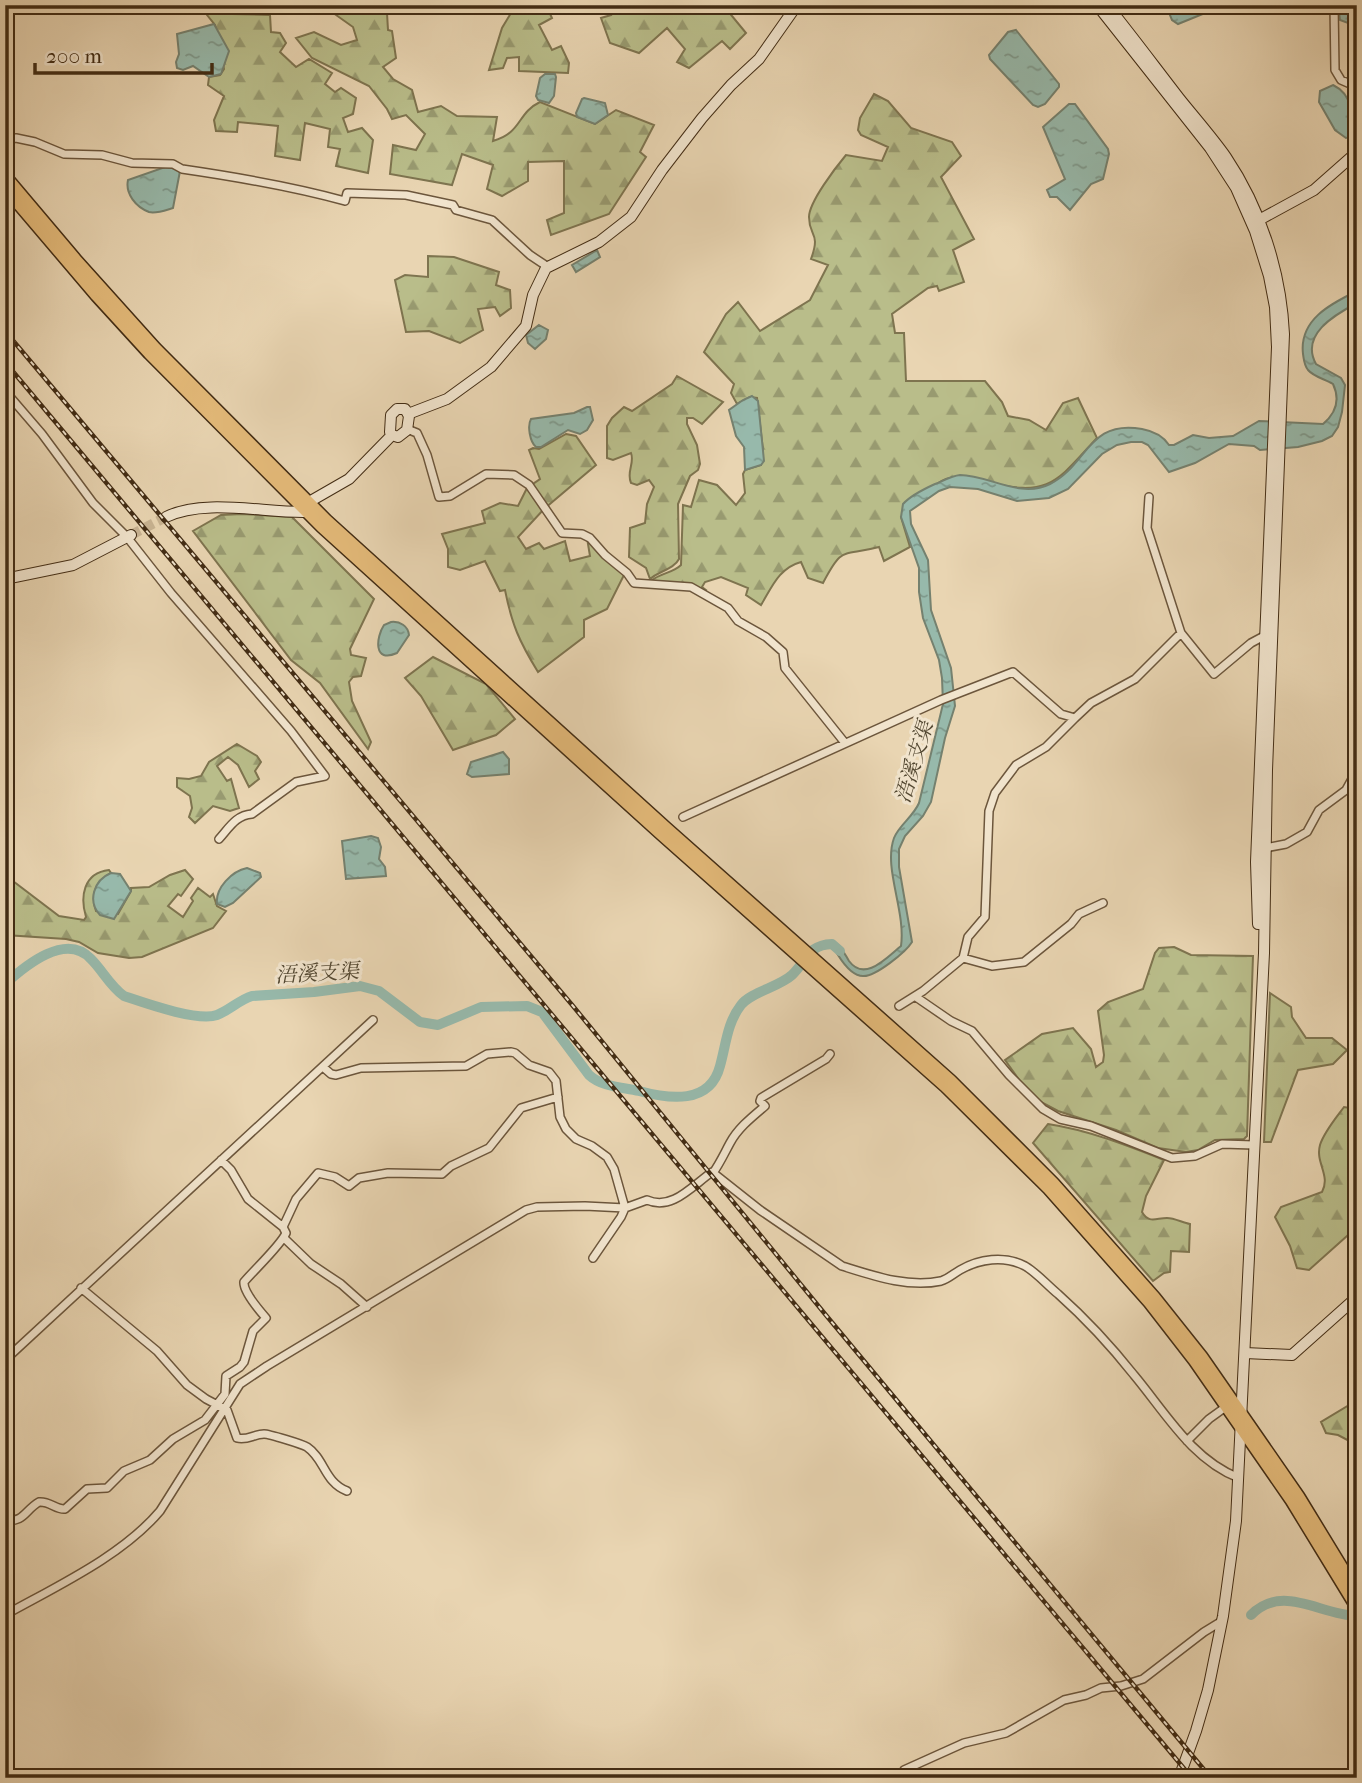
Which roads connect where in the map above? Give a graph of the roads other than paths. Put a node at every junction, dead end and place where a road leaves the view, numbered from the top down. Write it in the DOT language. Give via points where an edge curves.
graph roads {
  1 [pos="797,5"];
  2 [pos="1097,5"];
  3 [pos="1107,5"];
  4 [pos="1334,5"];
  5 [pos="1357,87"];
  6 [pos="5,140"];
  7 [pos="1357,152"];
  8 [pos="5,175"];
  9 [pos="5,189"];
  10 [pos="1258,220"];
  11 [pos="548,267"];
  12 [pos="5,391"];
  13 [pos="1278,410"];
  14 [pos="408,414"];
  15 [pos="407,429"];
  16 [pos="392,435"];
  17 [pos="1276,456"];
  18 [pos="1149,497"];
  19 [pos="307,507"];
  20 [pos="166,517"];
  21 [pos="129,536"];
  22 [pos="5,579"];
  23 [pos="1181,633"];
  24 [pos="1266,635"];
  25 [pos="1076,717"];
  26 [pos="845,743"];
  27 [pos="1357,770"];
  28 [pos="683,817"];
  29 [pos="219,839"];
  30 [pos="1265,848"];
  31 [pos="1103,903"];
  32 [pos="963,958"];
  33 [pos="819,967"];
  34 [pos="1261,988"];
  35 [pos="916,997"];
  36 [pos="899,1006"];
  37 [pos="373,1020"];
  38 [pos="830,1054"];
  39 [pos="323,1067"];
  40 [pos="558,1097"];
  41 [pos="1254,1145"];
  42 [pos="222,1160"];
  43 [pos="713,1172"];
  44 [pos="625,1208"];
  45 [pos="283,1227"];
  46 [pos="284,1238"];
  47 [pos="593,1258"];
  48 [pos="81,1289"];
  49 [pos="1357,1297"];
  50 [pos="367,1307"];
  51 [pos="1245,1353"];
  52 [pos="5,1360"];
  53 [pos="217,1405"];
  54 [pos="1227,1406"];
  55 [pos="226,1409"];
  56 [pos="1242,1412"];
  57 [pos="1241,1427"];
  58 [pos="1187,1441"];
  59 [pos="1239,1478"];
  60 [pos="347,1491"];
  61 [pos="5,1520"];
  62 [pos="1357,1591"];
  63 [pos="1357,1609"];
  64 [pos="5,1615"];
  65 [pos="1222,1621"];
  66 [pos="902,1778"];
  67 [pos="1179,1778"];
  1 -- 11 [label="main road" via="759,59 702,118 631,217 598,242"];
  2 -- 13 [label="main road" via="1215,155 1250,216 1275,307"];
  3 -- 10 [label="main road" via="1226,157"];
  4 -- 5 [label="street" via="1335,70 1341,80"];
  6 -- 11 [label="street" via="19,138 64,154 173,164 345,201 347,193 428,199 492,220"];
  7 -- 10 [label="main road" via="1314,190"];
  8 -- 19 [label="main road" via="147,339"];
  9 -- 19 [label="main road" via="149,354"];
  10 -- 13 [label="main road" via="1282,306 1284,347"];
  11 -- 14 [label="main road" via="533,295 526,326 491,367 447,398"];
  12 -- 21 [label="street" via="93,503"];
  13 -- 17 [label="main road"];
  14 -- 15 [label="main road"];
  14 -- 16 [label="main road" via="405,410 393,412"];
  15 -- 16 [label="main road" via="402,436"];
  15 -- 26 [label="street" via="417,433 439,497 450,496 486,474 519,477 562,533 590,538 634,583 688,586 728,608 736,620 783,652 785,668"];
  16 -- 19 [label="main road" via="349,479"];
  17 -- 24 [label="main road"];
  17 -- 30 [label="main road"];
  18 -- 23 [label="street" via="1147,528"];
  19 -- 20 [label="main road" via="221,508"];
  19 -- 33 [label="main road" via="369,572"];
  21 -- 22 [label="main road" via="73,565"];
  21 -- 29 [label="street" via="171,593 326,776 290,786 252,814 236,819"];
  23 -- 24 [label="street" via="1214,674"];
  23 -- 25 [label="street" via="1135,679 1091,703"];
  24 -- 34 [label="main road" via="1256,862"];
  25 -- 26 [label="street" via="1061,714 1013,672"];
  25 -- 32 [label="street" via="1046,747 1016,765 995,793 989,811 985,917 968,937"];
  26 -- 28 [label="street"];
  27 -- 30 [label="street" via="1346,790 1320,810 1307,832 1286,845"];
  30 -- 34 [label="main road"];
  31 -- 32 [label="street" via="1079,914 1024,962 992,966"];
  32 -- 35 [label="street"];
  33 -- 54 [label="main road" via="1040,1181 1149,1303"];
  33 -- 56 [label="main road" via="967,1095 1054,1183 1163,1307"];
  34 -- 41 [label="main road"];
  35 -- 36 [label="street"];
  35 -- 41 [label="street" via="972,1031 1009,1075 1059,1119 1091,1126 1172,1158 1195,1156 1222,1143"];
  37 -- 39 [label="street"];
  38 -- 43 [label="street" via="761,1098 765,1106 731,1141"];
  39 -- 40 [label="street" via="336,1075 361,1068 466,1066 486,1054 513,1052 554,1077"];
  39 -- 42 [label="street"];
  40 -- 44 [label="street" via="560,1117 569,1133 607,1157"];
  40 -- 45 [label="street" via="521,1108 489,1148 442,1174 388,1173 359,1178 349,1186 318,1173 296,1199"];
  41 -- 51 [label="main road"];
  42 -- 45 [label="street" via="248,1199"];
  42 -- 48 [label="street"];
  43 -- 44 [label="street" via="672,1201 647,1200"];
  43 -- 58 [label="street" via="760,1210 850,1269 914,1283 945,1280 974,1262 987,1260 1027,1267 1084,1318"];
  44 -- 47 [label="street"];
  44 -- 50 [label="street" via="526,1210"];
  45 -- 46 [label="street"];
  46 -- 50 [label="street"];
  46 -- 53 [label="street" via="244,1282 245,1291 266,1318 253,1331 241,1366 226,1376 225,1394"];
  48 -- 52 [label="street"];
  48 -- 53 [label="street" via="162,1356 187,1385"];
  49 -- 51 [label="main road" via="1292,1355"];
  50 -- 55 [label="street" via="240,1384"];
  51 -- 56 [label="main road"];
  53 -- 55 [label="street"];
  53 -- 61 [label="street" via="197,1426 173,1438 150,1460 124,1471 107,1488 86,1489 62,1510 39,1502 19,1521"];
  54 -- 57 [label="main road"];
  54 -- 58 [label="street"];
  55 -- 60 [label="street" via="237,1438 267,1434 303,1445 330,1480"];
  55 -- 64 [label="street" via="145,1529"];
  56 -- 57 [label="main road"];
  56 -- 62 [label="main road"];
  57 -- 59 [label="main road"];
  57 -- 63 [label="main road"];
  58 -- 59 [label="street" via="1222,1472"];
  59 -- 65 [label="main road"];
  65 -- 66 [label="street" via="1143,1679 1062,1701 1006,1733 964,1743 904,1770"];
  65 -- 67 [label="main road" via="1202,1711"];
}
